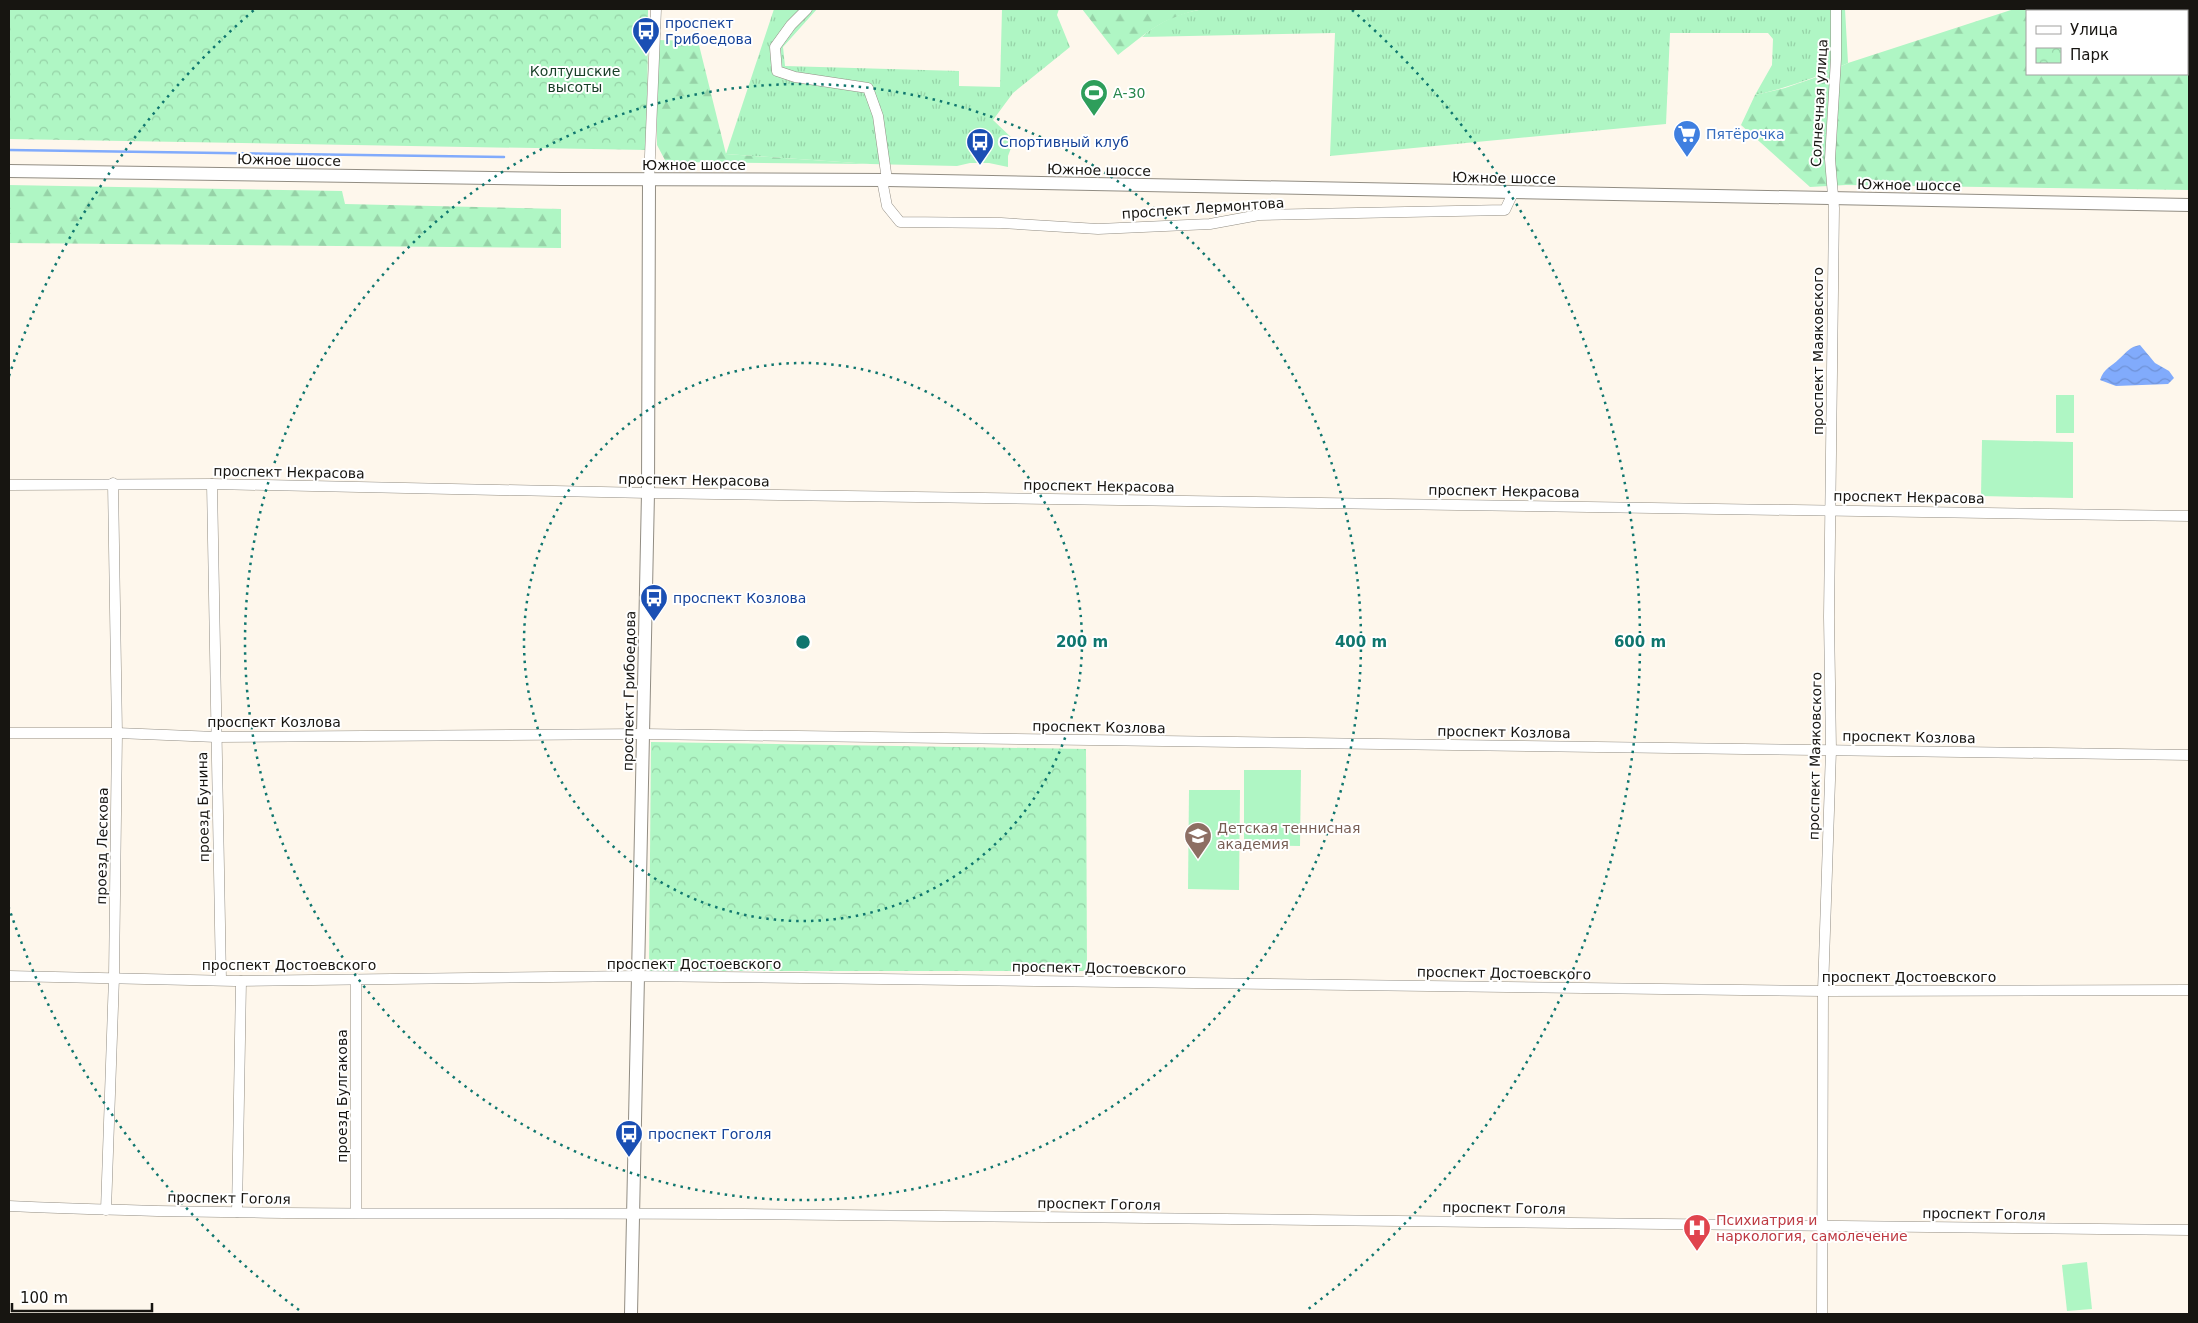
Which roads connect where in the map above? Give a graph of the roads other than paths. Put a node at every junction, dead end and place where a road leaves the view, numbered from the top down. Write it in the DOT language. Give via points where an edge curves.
graph roads {
  1 [pos="656,9"];
  2 [pos="808,9"];
  3 [pos="1836,9"];
  4 [pos="9,171"];
  5 [pos="649,180"];
  6 [pos="884,180"];
  7 [pos="1513,193"];
  8 [pos="1833,198"];
  9 [pos="2189,205"];
  10 [pos="112,483"];
  11 [pos="212,484"];
  12 [pos="9,485"];
  13 [pos="648,493"];
  14 [pos="1830,509"];
  15 [pos="2189,516"];
  16 [pos="9,733"];
  17 [pos="117,733"];
  18 [pos="643,734"];
  19 [pos="216,737"];
  20 [pos="1831,750"];
  21 [pos="2189,755"];
  22 [pos="9,976"];
  23 [pos="638,976"];
  24 [pos="114,977"];
  25 [pos="356,979"];
  26 [pos="221,980"];
  27 [pos="241,981"];
  28 [pos="2189,990"];
  29 [pos="1823,991"];
  30 [pos="9,1206"];
  31 [pos="106,1210"];
  32 [pos="237,1212"];
  33 [pos="356,1213"];
  34 [pos="633,1213"];
  35 [pos="1823,1225"];
  36 [pos="2189,1230"];
  37 [pos="631,1314"];
  38 [pos="1822,1314"];
  1 -- 5 [label="street, проспект Грибоедова"];
  2 -- 6 [label="street" via="775,47 777,71 795,77 868,88 878,116"];
  3 -- 8 [label="street, Солнечная улица" via="1830,160"];
  4 -- 5 [label="street, Южное шоссе"];
  5 -- 6 [label="street, Южное шоссе"];
  5 -- 13 [label="street, проспект Грибоедова"];
  6 -- 7 [label="street, Южное шоссе"];
  6 -- 7 [label="street, проспект Лермонтова" via="887,206 900,222 1001,223 1098,229 1210,224 1260,215 1505,210"];
  7 -- 8 [label="street, Южное шоссе"];
  8 -- 9 [label="street, Южное шоссе"];
  8 -- 14 [label="street, проспект Маяковского"];
  10 -- 11 [label="street, проспект Некрасова"];
  10 -- 12 [label="street, проспект Некрасова"];
  10 -- 17 [label="street, проезд Лескова"];
  11 -- 13 [label="street, проспект Некрасова"];
  11 -- 19 [label="street, проезд Бунина"];
  13 -- 14 [label="street, проспект Некрасова"];
  13 -- 18 [label="street, проспект Грибоедова"];
  14 -- 15 [label="street, проспект Некрасова"];
  14 -- 20 [label="street, проспект Маяковского"];
  16 -- 17 [label="street, проспект Козлова"];
  17 -- 19 [label="street, проспект Козлова"];
  17 -- 24 [label="street, проезд Лескова"];
  18 -- 19 [label="street, проспект Козлова"];
  18 -- 20 [label="street, проспект Козлова"];
  18 -- 23 [label="street, проспект Грибоедова"];
  19 -- 26 [label="street, проезд Бунина"];
  20 -- 21 [label="street, проспект Козлова"];
  20 -- 29 [label="street, проспект Маяковского"];
  22 -- 24 [label="street, проспект Достоевского"];
  23 -- 25 [label="street, проспект Достоевского"];
  23 -- 29 [label="street, проспект Достоевского"];
  23 -- 34 [label="street, проспект Грибоедова"];
  24 -- 26 [label="street, проспект Достоевского"];
  24 -- 31 [label="street, проезд Лескова"];
  25 -- 27 [label="street, проспект Достоевского"];
  25 -- 33 [label="street, проезд Булгакова"];
  26 -- 27 [label="street, проспект Достоевского"];
  27 -- 32 [label="street"];
  28 -- 29 [label="street, проспект Достоевского"];
  29 -- 35 [label="street, проспект Маяковского"];
  30 -- 31 [label="street, проспект Гоголя"];
  31 -- 32 [label="street, проспект Гоголя"];
  32 -- 33 [label="street, проспект Гоголя"];
  33 -- 34 [label="street, проспект Гоголя"];
  34 -- 35 [label="street, проспект Гоголя"];
  34 -- 37 [label="street, проспект Грибоедова"];
  35 -- 36 [label="street, проспект Гоголя"];
  35 -- 38 [label="street, проспект Маяковского"];
}
